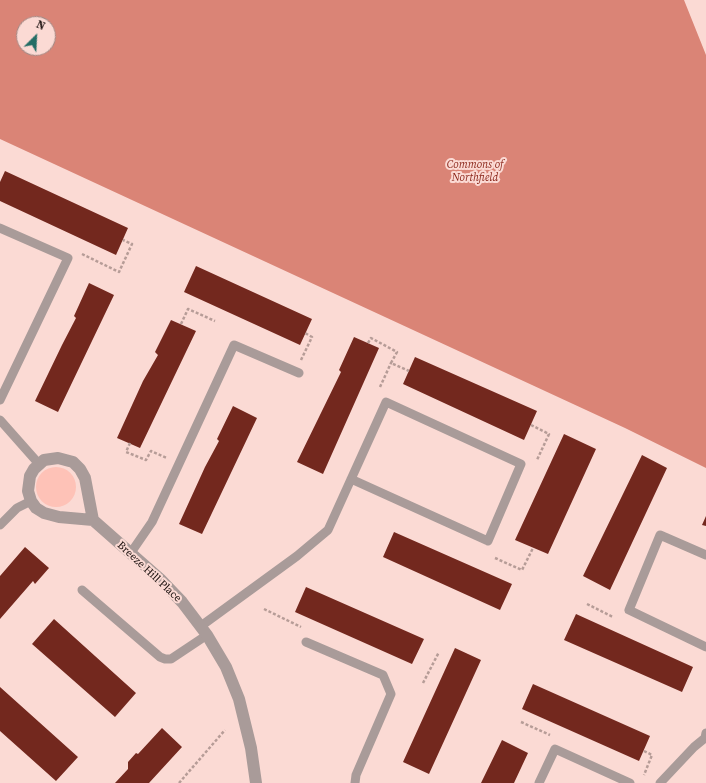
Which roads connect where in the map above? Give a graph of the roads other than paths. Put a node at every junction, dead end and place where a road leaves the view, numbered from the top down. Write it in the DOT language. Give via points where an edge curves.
graph roads {
  1 [pos="0,228"];
  2 [pos="299,373"];
  3 [pos="0,400"];
  4 [pos="0,420"];
  5 [pos="39,464"];
  6 [pos="351,480"];
  7 [pos="31,501"];
  8 [pos="93,520"];
  9 [pos="0,525"];
  10 [pos="130,554"];
  11 [pos="706,555"];
  12 [pos="82,590"];
  13 [pos="204,630"];
  14 [pos="306,642"];
  15 [pos="706,647"];
  16 [pos="706,737"];
  17 [pos="256,783"];
  18 [pos="355,783"];
  19 [pos="539,783"];
  20 [pos="630,783"];
  21 [pos="660,783"];
  1 -- 3 [label="lane" via="68,258"];
  2 -- 10 [label="lane" via="234,345 152,522"];
  4 -- 5 [label="lane"];
  5 -- 7 [label="street" via="28,483"];
  5 -- 8 [label="street" via="49,458 58,458 73,462 80,469 85,478"];
  6 -- 6 [label="lane" via="386,402 521,464 488,541"];
  6 -- 13 [label="lane" via="333,520 323,534"];
  7 -- 8 [label="street" via="36,508 51,515"];
  7 -- 9 [label="lane" via="17,508"];
  8 -- 10 [label="street, Breeze Hill Place"];
  10 -- 13 [label="street, Breeze Hill Place" via="182,602"];
  11 -- 15 [label="lane" via="660,535 628,610"];
  12 -- 13 [label="lane" via="165,659 171,659"];
  13 -- 17 [label="street, Breeze Hill Place" via="226,667 239,700 251,748"];
  14 -- 18 [label="lane" via="383,675 391,694 356,775"];
  16 -- 21 [label="lane"];
  19 -- 20 [label="lane" via="556,749"];
}
